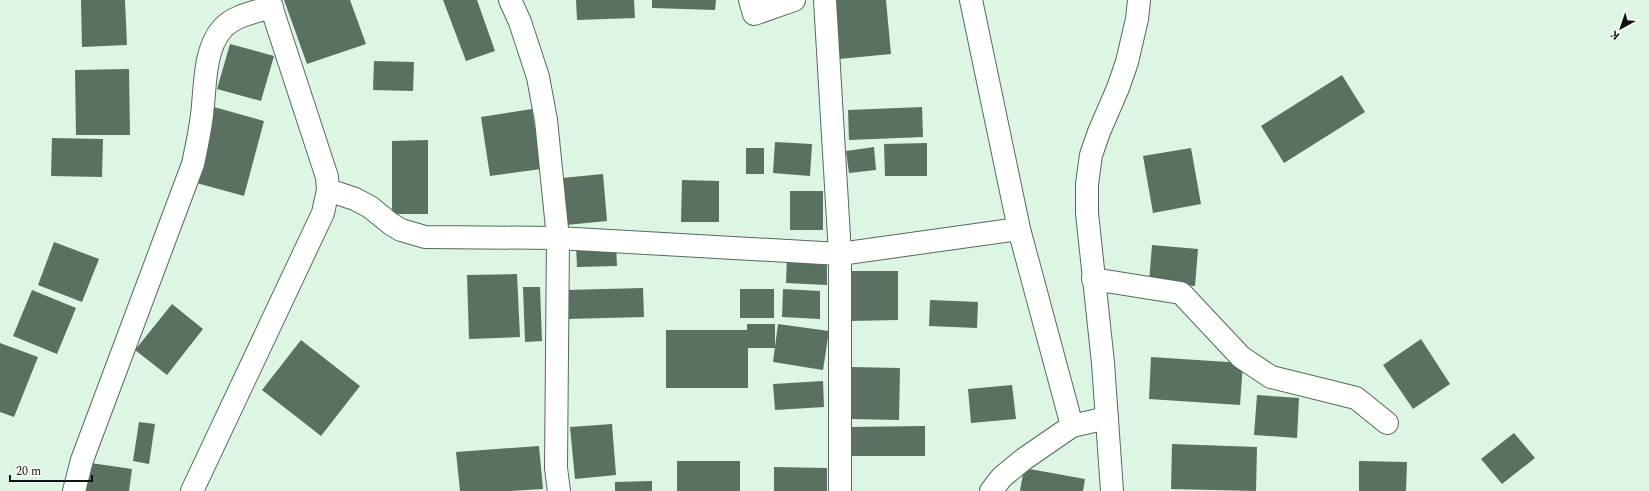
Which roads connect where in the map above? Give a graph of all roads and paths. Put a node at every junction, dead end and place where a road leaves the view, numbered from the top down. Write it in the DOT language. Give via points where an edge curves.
graph roads {
  1 [pos="510,0"];
  2 [pos="750,0"];
  3 [pos="794,0"];
  4 [pos="825,0"];
  5 [pos="971,0"];
  6 [pos="1139,0"];
  7 [pos="270,4"];
  8 [pos="328,190"];
  9 [pos="1019,229"];
  10 [pos="558,238"];
  11 [pos="840,254"];
  12 [pos="1093,279"];
  13 [pos="1107,418"];
  14 [pos="1386,423"];
  15 [pos="1072,426"];
  16 [pos="74,491"];
  17 [pos="192,491"];
  18 [pos="559,491"];
  19 [pos="840,491"];
  20 [pos="991,491"];
  21 [pos="1112,491"];
  1 -- 10 [label="street" via="538,77 546,120"];
  2 -- 3 [label="street" via="754,14"];
  4 -- 11 [label="street"];
  5 -- 9 [label="street"];
  6 -- 12 [label="street" via="1127,62 1091,155 1087,213"];
  7 -- 8 [label="street" via="327,176"];
  7 -- 16 [label="street" via="236,18 223,28 209,52 193,164 82,460"];
  8 -- 10 [label="street" via="370,207 401,230 425,237"];
  8 -- 17 [label="street" via="323,213"];
  9 -- 11 [label="street"];
  9 -- 15 [label="street"];
  10 -- 11 [label="street"];
  10 -- 18 [label="street" via="556,468"];
  11 -- 19 [label="street"];
  12 -- 13 [label="street"];
  12 -- 14 [label="street" via="1180,293 1241,357 1271,377 1356,398"];
  13 -- 15 [label="street"];
  13 -- 21 [label="street"];
  15 -- 20 [label="street" via="1024,458 1002,477"];
}
